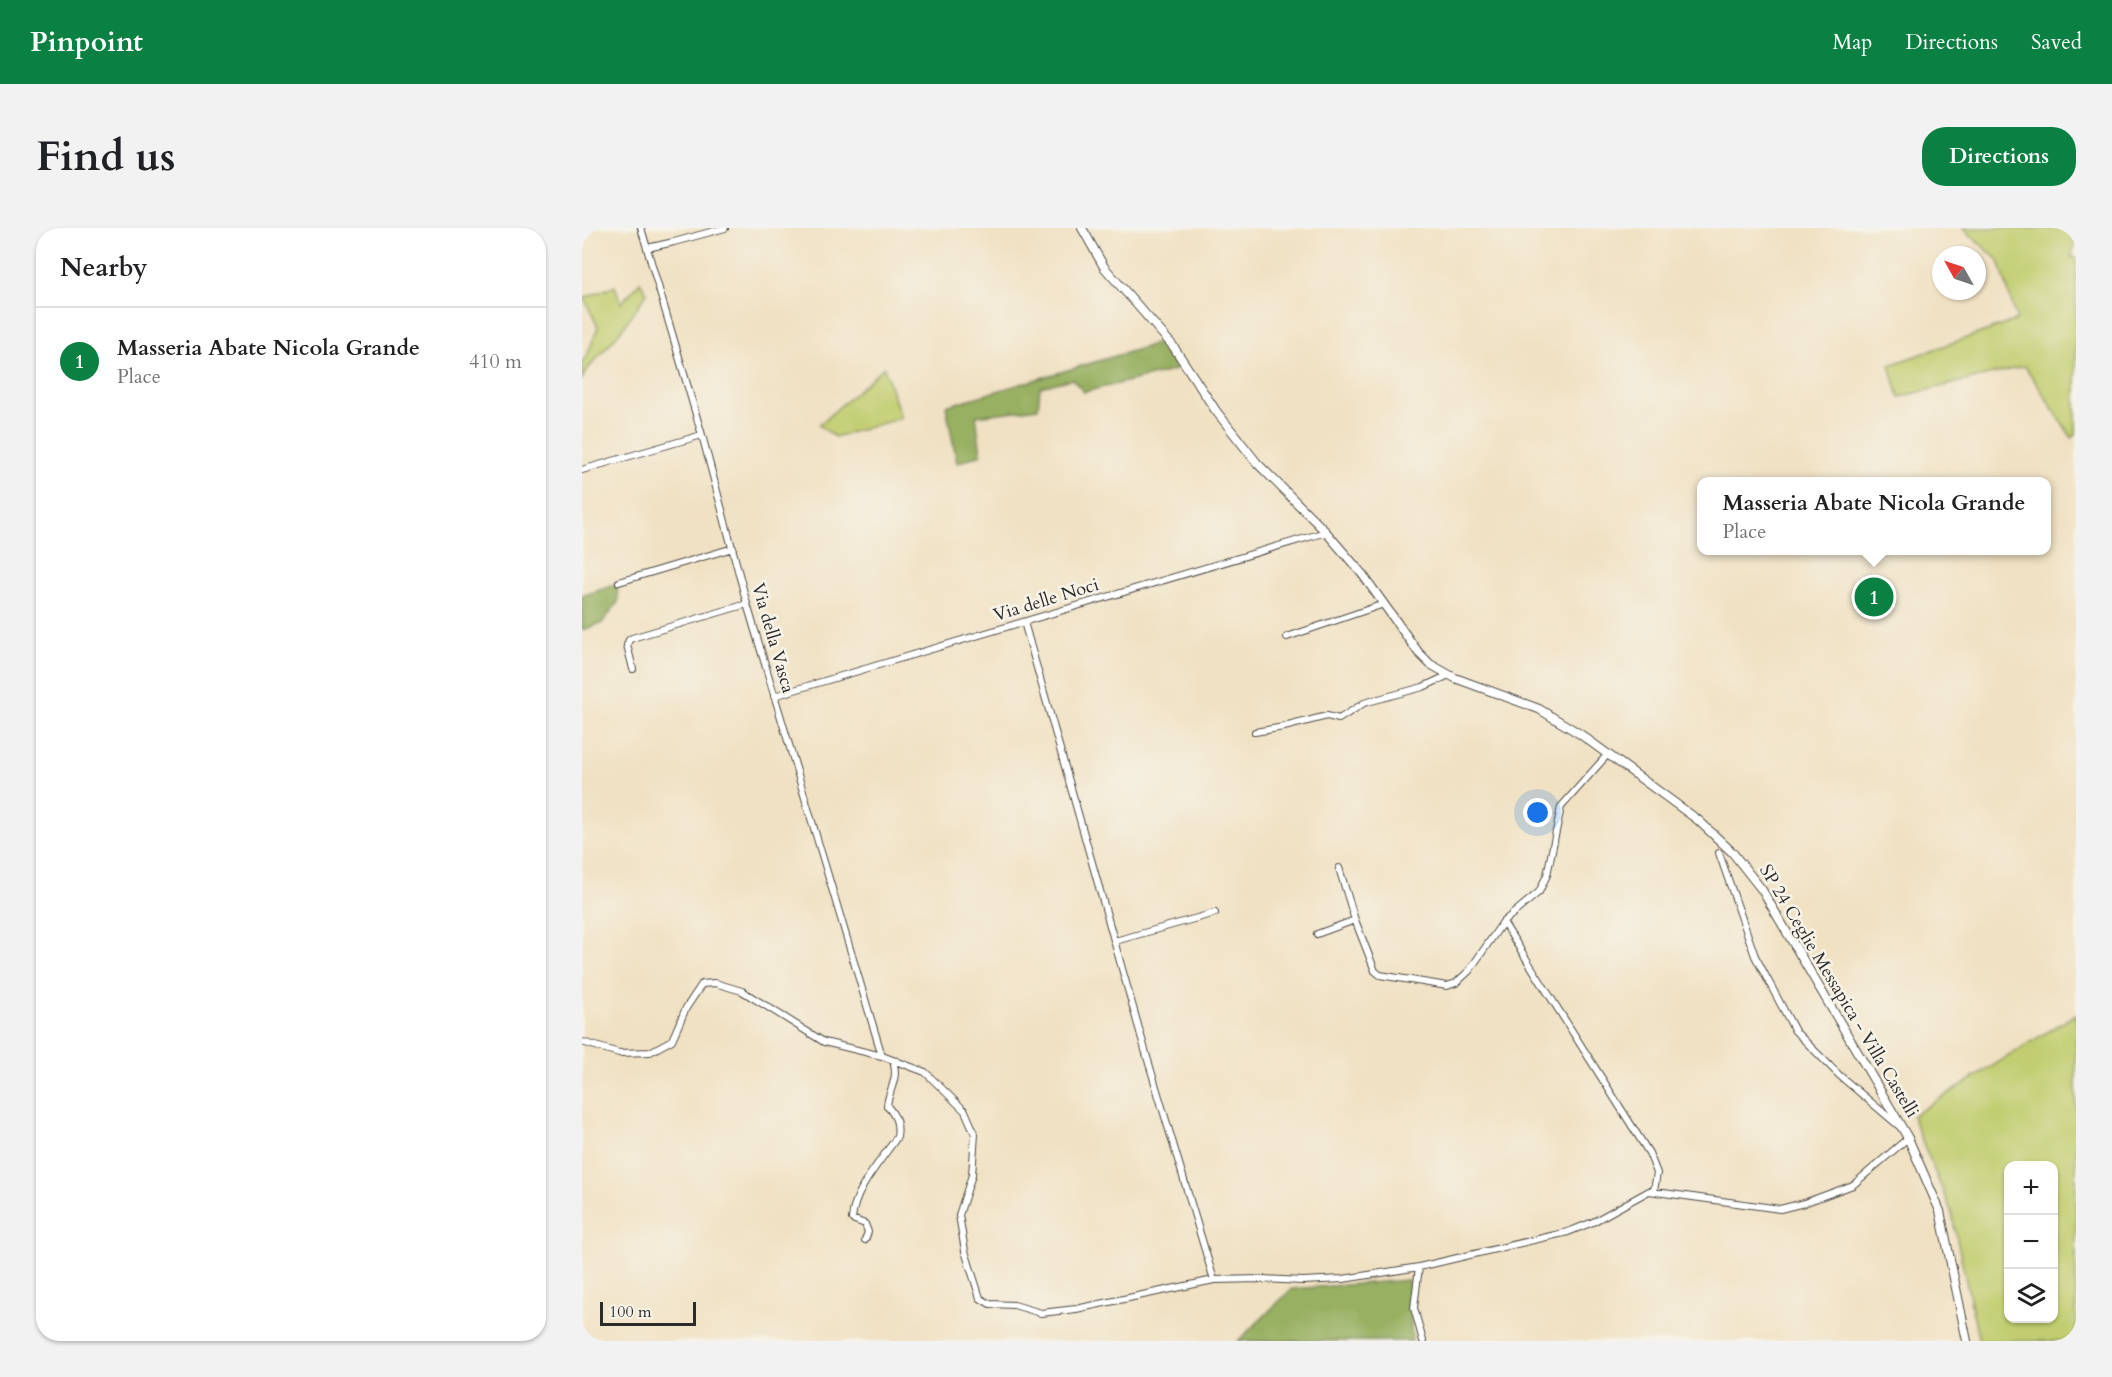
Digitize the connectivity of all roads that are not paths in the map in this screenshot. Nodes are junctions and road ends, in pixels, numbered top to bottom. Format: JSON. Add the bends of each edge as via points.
{"nodes":[{"id":1,"x":641,"y":228,"type":"edge"},
{"id":2,"x":725,"y":228,"type":"edge"},
{"id":3,"x":1082,"y":228,"type":"edge"},
{"id":4,"x":647,"y":248,"type":"junction"},
{"id":5,"x":702,"y":435,"type":"junction"},
{"id":6,"x":582,"y":470,"type":"edge"},
{"id":7,"x":1326,"y":532,"type":"junction"},
{"id":8,"x":733,"y":549,"type":"junction"},
{"id":9,"x":619,"y":582,"type":"dead end"},
{"id":10,"x":747,"y":604,"type":"junction"},
{"id":11,"x":1384,"y":604,"type":"junction"},
{"id":12,"x":1024,"y":622,"type":"junction"},
{"id":13,"x":1287,"y":637,"type":"dead end"},
{"id":14,"x":633,"y":669,"type":"dead end"},
{"id":15,"x":1449,"y":675,"type":"junction"},
{"id":16,"x":774,"y":696,"type":"junction"},
{"id":17,"x":1255,"y":732,"type":"dead end"},
{"id":18,"x":1608,"y":754,"type":"junction"},
{"id":19,"x":1732,"y":852,"type":"junction"},
{"id":20,"x":1719,"y":853,"type":"dead end"},
{"id":21,"x":1723,"y":862,"type":"junction"},
{"id":22,"x":1339,"y":868,"type":"dead end"},
{"id":23,"x":1215,"y":913,"type":"dead end"},
{"id":24,"x":1355,"y":920,"type":"junction"},
{"id":25,"x":1503,"y":922,"type":"junction"},
{"id":26,"x":1317,"y":934,"type":"dead end"},
{"id":27,"x":1115,"y":941,"type":"junction"},
{"id":28,"x":582,"y":1042,"type":"edge"},
{"id":29,"x":882,"y":1056,"type":"junction"},
{"id":30,"x":897,"y":1061,"type":"junction"},
{"id":31,"x":1906,"y":1134,"type":"junction"},
{"id":32,"x":1654,"y":1191,"type":"junction"},
{"id":33,"x":865,"y":1240,"type":"dead end"},
{"id":34,"x":1419,"y":1267,"type":"junction"},
{"id":35,"x":1214,"y":1280,"type":"junction"},
{"id":36,"x":1423,"y":1341,"type":"edge"},
{"id":37,"x":1967,"y":1341,"type":"edge"}],
"edges":[{"from":1,"to":4,"type":"street","name":"Via della Vasca"},
{"from":2,"to":4,"type":"street"},
{"from":3,"to":7,"type":"main road","name":"SP 24 Ceglie Messapica - Villa Castelli","via":[[1104,267],[1173,346],[1257,463]]},
{"from":4,"to":5,"type":"street","name":"Via della Vasca"},
{"from":5,"to":6,"type":"street"},
{"from":5,"to":8,"type":"street","name":"Via della Vasca"},
{"from":7,"to":11,"type":"main road","name":"SP 24 Ceglie Messapica - Villa Castelli"},
{"from":7,"to":12,"type":"street","name":"Via delle Noci"},
{"from":8,"to":9,"type":"street"},
{"from":8,"to":10,"type":"street","name":"Via della Vasca"},
{"from":10,"to":14,"type":"street","via":[[628,640]]},
{"from":10,"to":16,"type":"street","name":"Via della Vasca"},
{"from":11,"to":13,"type":"street"},
{"from":11,"to":15,"type":"main road","name":"SP 24 Ceglie Messapica - Villa Castelli","via":[[1418,652]]},
{"from":12,"to":16,"type":"street","name":"Via delle Noci"},
{"from":12,"to":27,"type":"street"},
{"from":15,"to":17,"type":"street","via":[[1423,687],[1364,703],[1339,718],[1327,716]]},
{"from":15,"to":18,"type":"main road","name":"SP 24 Ceglie Messapica - Villa Castelli","via":[[1539,710]]},
{"from":16,"to":29,"type":"street","name":"Via della Vasca"},
{"from":18,"to":19,"type":"main road","name":"SP 24 Ceglie Messapica - Villa Castelli","via":[[1687,811]]},
{"from":18,"to":25,"type":"street","via":[[1561,807],[1539,892]]},
{"from":19,"to":21,"type":"street"},
{"from":19,"to":31,"type":"main road","name":"SP 24 Ceglie Messapica - Villa Castelli","via":[[1762,890]]},
{"from":20,"to":21,"type":"street"},
{"from":21,"to":31,"type":"street","via":[[1755,956],[1795,1031]]},
{"from":22,"to":24,"type":"street"},
{"from":23,"to":27,"type":"street"},
{"from":24,"to":25,"type":"street","via":[[1380,975],[1447,986],[1456,984],[1469,971]]},
{"from":24,"to":26,"type":"street"},
{"from":25,"to":32,"type":"street","via":[[1649,1153],[1657,1173]]},
{"from":27,"to":35,"type":"street"},
{"from":28,"to":29,"type":"street","via":[[620,1053],[651,1052],[672,1040],[702,984],[715,983],[742,991],[824,1042]]},
{"from":29,"to":30,"type":"street"},
{"from":30,"to":33,"type":"street","via":[[887,1106],[895,1115],[897,1137],[853,1209],[852,1219],[865,1224]]},
{"from":30,"to":35,"type":"street","via":[[925,1072],[965,1111],[975,1134],[972,1175],[959,1215],[965,1251],[980,1298],[990,1304],[1041,1312],[1076,1310]]},
{"from":31,"to":32,"type":"street","via":[[1853,1185],[1780,1209]]},
{"from":31,"to":37,"type":"main road","name":"SP 24 Ceglie Messapica - Villa Castelli","via":[[1940,1211]]},
{"from":32,"to":34,"type":"street","via":[[1568,1232]]},
{"from":34,"to":35,"type":"street","via":[[1343,1279]]},
{"from":34,"to":36,"type":"street","via":[[1414,1308]]}]}
